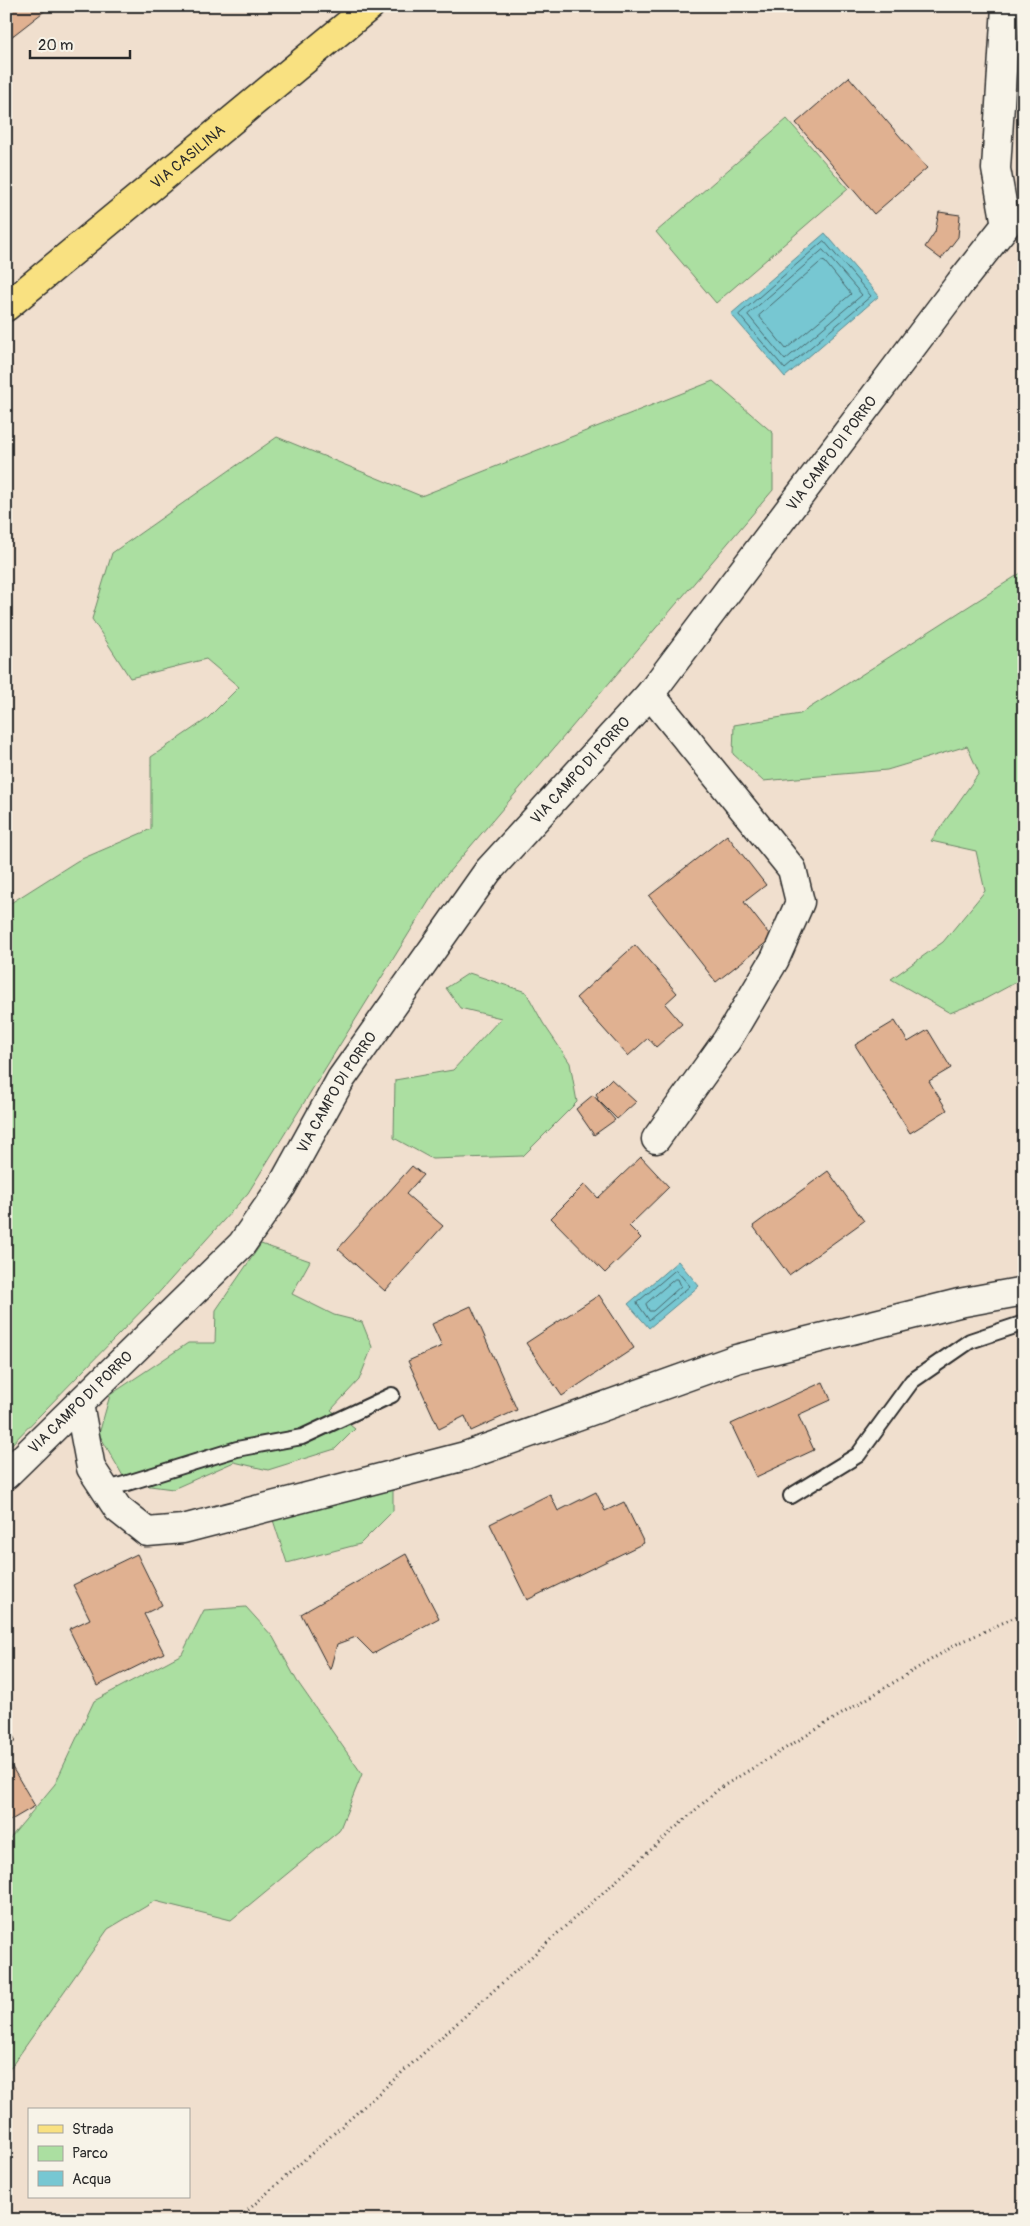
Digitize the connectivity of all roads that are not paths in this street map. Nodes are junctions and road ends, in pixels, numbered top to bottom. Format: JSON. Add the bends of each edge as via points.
{"nodes":[{"id":1,"x":370,"y":6,"type":"edge"},
{"id":2,"x":1006,"y":6,"type":"edge"},
{"id":3,"x":1015,"y":224,"type":"edge"},
{"id":4,"x":6,"y":307,"type":"edge"},
{"id":5,"x":650,"y":694,"type":"junction"},
{"id":6,"x":656,"y":1139,"type":"dead end"},
{"id":7,"x":1024,"y":1291,"type":"edge"},
{"id":8,"x":1024,"y":1323,"type":"edge"},
{"id":9,"x":392,"y":1395,"type":"dead end"},
{"id":10,"x":79,"y":1404,"type":"junction"},
{"id":11,"x":6,"y":1475,"type":"edge"},
{"id":12,"x":105,"y":1490,"type":"junction"},
{"id":13,"x":791,"y":1496,"type":"dead end"}],
"edges":[{"from":1,"to":4,"type":"main road","name":"VIA CASILINA"},
{"from":2,"to":3,"type":"street","name":"VIA CAMPO DI PORRO","via":[[996,169]]},
{"from":3,"to":5,"type":"street","name":"VIA CAMPO DI PORRO","via":[[960,282]]},
{"from":5,"to":6,"type":"street","via":[[792,868],[800,902],[775,959],[727,1040]]},
{"from":5,"to":10,"type":"street","name":"VIA CAMPO DI PORRO","via":[[488,871],[341,1079],[282,1186],[242,1244]]},
{"from":7,"to":12,"type":"street","via":[[959,1303],[736,1359],[465,1456],[183,1529],[147,1532],[118,1509]]},
{"from":8,"to":13,"type":"lane","via":[[970,1341],[912,1381],[858,1455]]},
{"from":9,"to":12,"type":"lane","via":[[302,1437],[237,1449]]},
{"from":10,"to":11,"type":"street","name":"VIA CAMPO DI PORRO"},
{"from":10,"to":12,"type":"street","via":[[91,1468]]}]}
